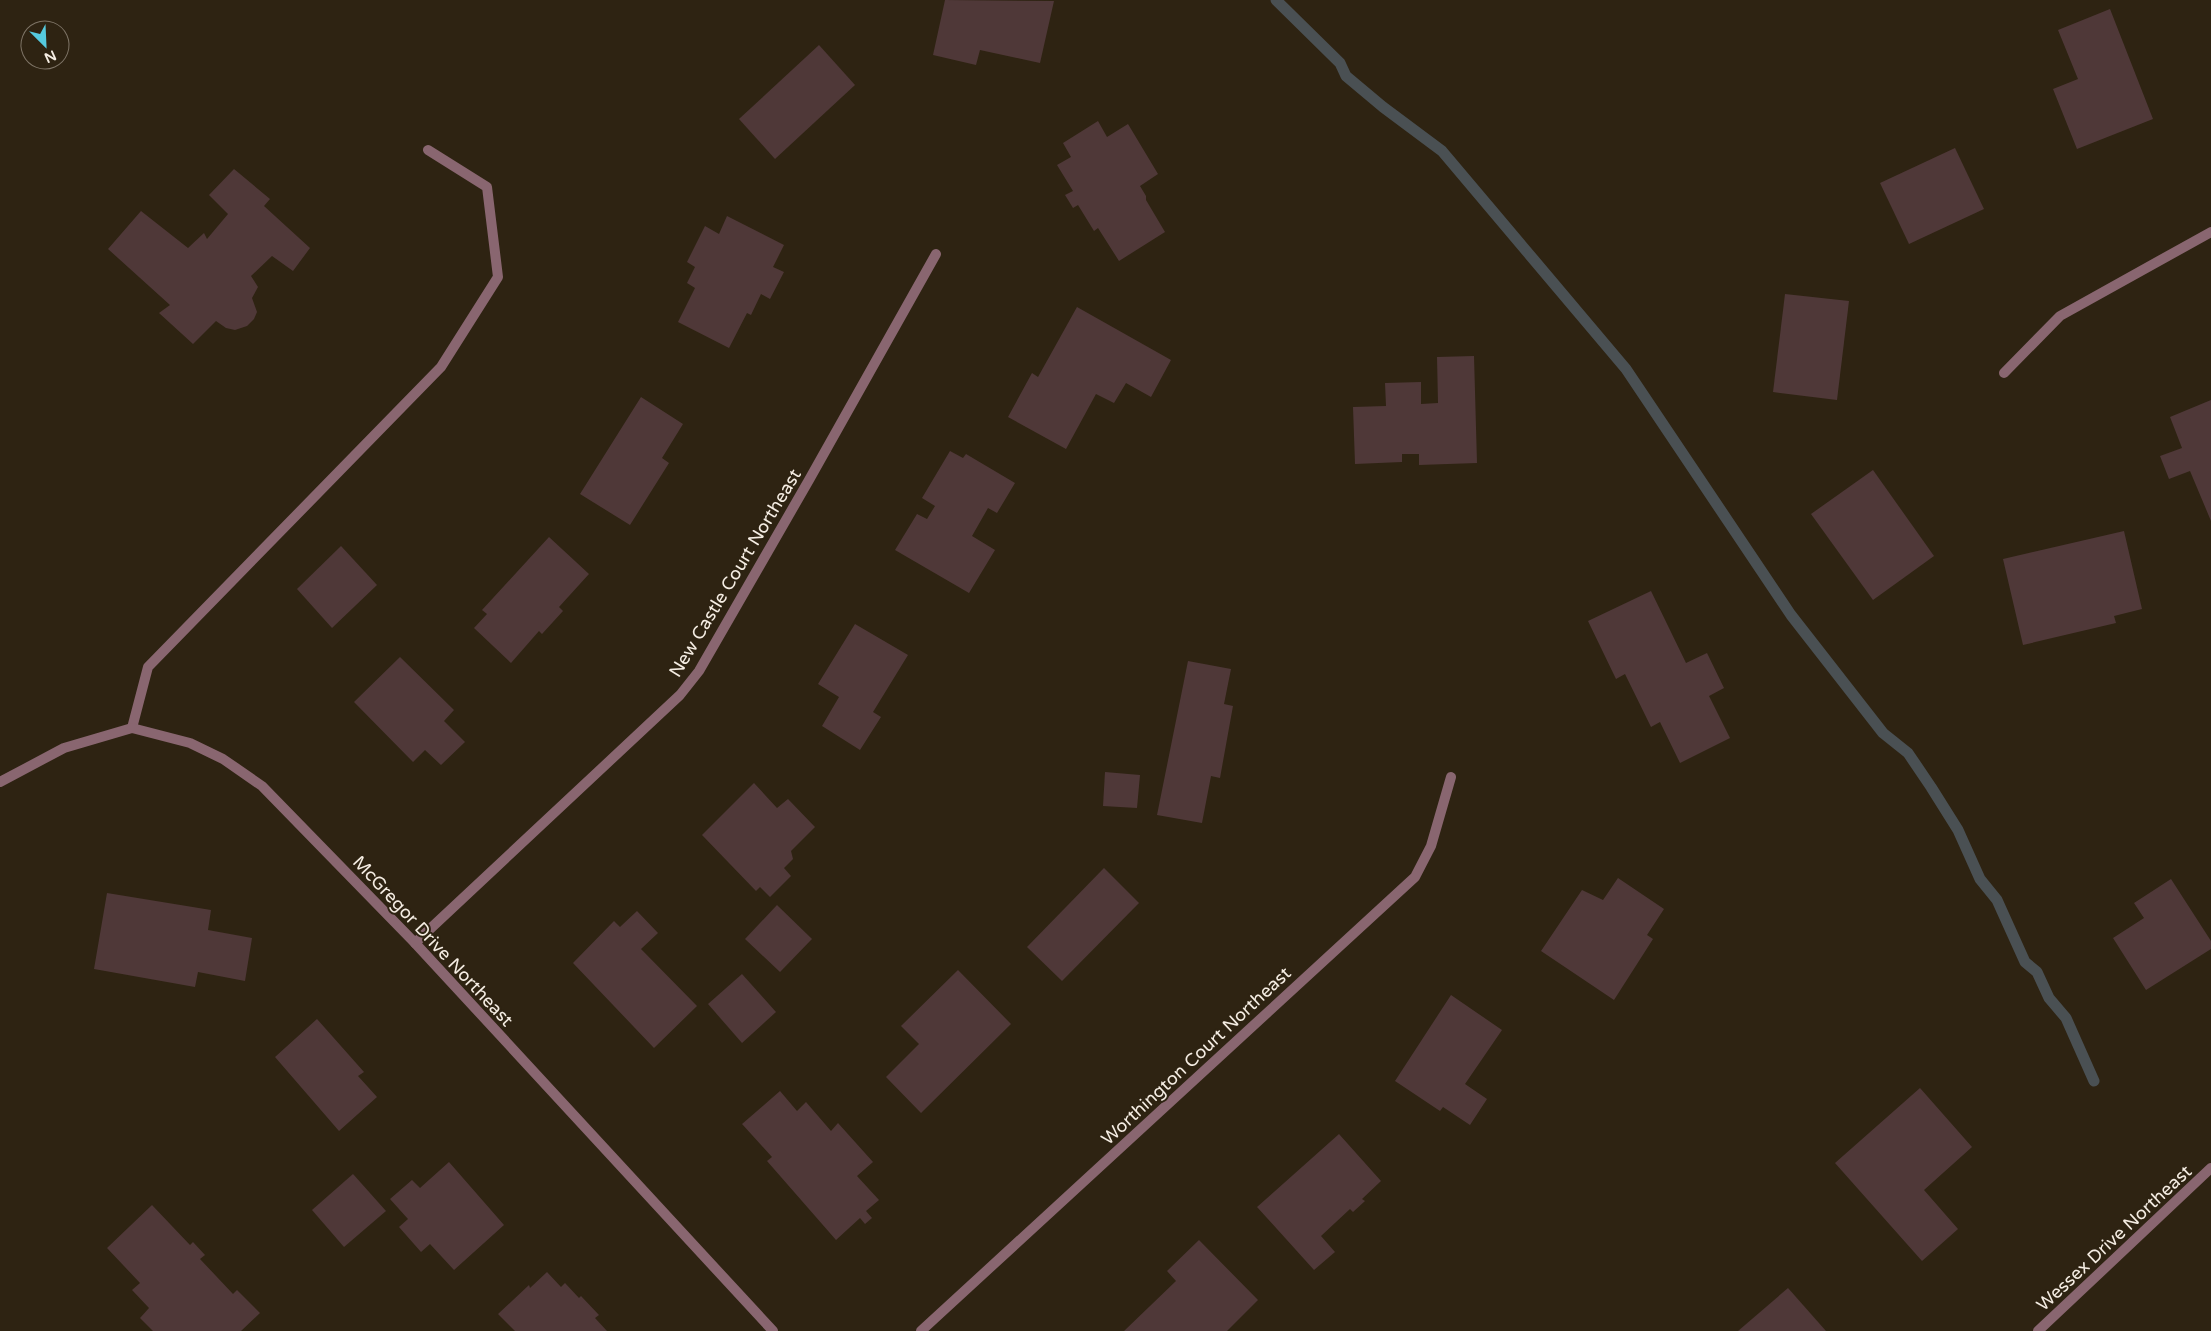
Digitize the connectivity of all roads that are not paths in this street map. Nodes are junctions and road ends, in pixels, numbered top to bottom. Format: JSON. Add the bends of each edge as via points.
{"nodes":[{"id":1,"x":428,"y":150,"type":"dead end"},
{"id":2,"x":2211,"y":232,"type":"edge"},
{"id":3,"x":936,"y":254,"type":"dead end"},
{"id":4,"x":2004,"y":373,"type":"dead end"},
{"id":5,"x":132,"y":728,"type":"junction"},
{"id":6,"x":1451,"y":777,"type":"dead end"},
{"id":7,"x":0,"y":782,"type":"edge"},
{"id":8,"x":415,"y":943,"type":"junction"},
{"id":9,"x":2211,"y":1168,"type":"edge"},
{"id":10,"x":773,"y":1331,"type":"edge"},
{"id":11,"x":921,"y":1331,"type":"edge"},
{"id":12,"x":2038,"y":1331,"type":"edge"}],
"edges":[{"from":1,"to":5,"type":"street","via":[[487,187],[498,277],[442,367],[148,668]]},
{"from":2,"to":4,"type":"street","via":[[2060,316]]},
{"from":3,"to":8,"type":"street","name":"New Castle Court Northeast","via":[[699,671],[680,695]]},
{"from":5,"to":7,"type":"street","via":[[64,748]]},
{"from":5,"to":8,"type":"street","name":"McGregor Drive Northeast","via":[[190,743],[223,759],[262,786]]},
{"from":6,"to":11,"type":"street","name":"Worthington Court Northeast","via":[[1431,846],[1415,876]]},
{"from":8,"to":10,"type":"street","name":"McGregor Drive Northeast"},
{"from":9,"to":12,"type":"street","name":"Wessex Drive Northeast"}]}
